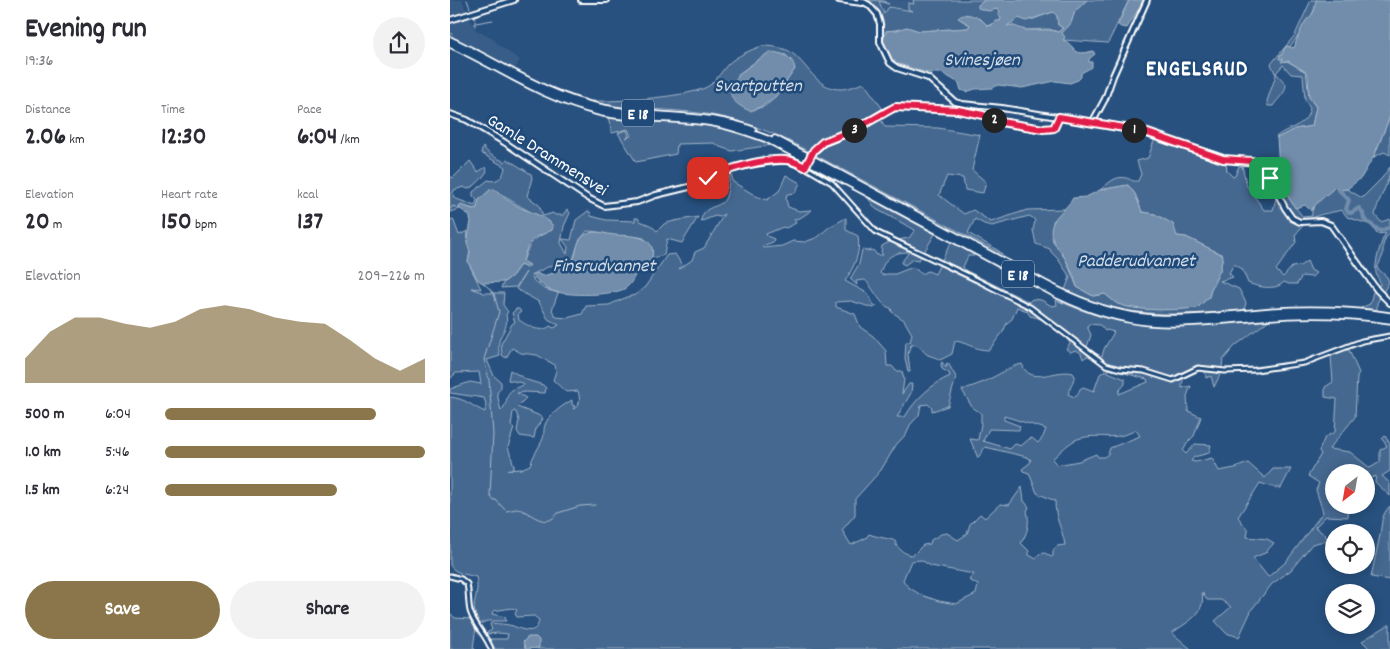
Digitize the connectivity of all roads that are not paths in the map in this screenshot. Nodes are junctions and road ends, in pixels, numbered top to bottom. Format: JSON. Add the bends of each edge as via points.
{"nodes":[{"id":1,"x":514,"y":0,"type":"edge"},
{"id":2,"x":581,"y":0,"type":"edge"},
{"id":3,"x":606,"y":0,"type":"edge"},
{"id":4,"x":839,"y":0,"type":"edge"},
{"id":5,"x":860,"y":0,"type":"edge"},
{"id":6,"x":1147,"y":0,"type":"edge"},
{"id":7,"x":505,"y":1,"type":"edge"},
{"id":8,"x":871,"y":7,"type":"junction"},
{"id":9,"x":451,"y":19,"type":"edge"},
{"id":10,"x":450,"y":40,"type":"edge"},
{"id":11,"x":450,"y":44,"type":"edge"},
{"id":12,"x":450,"y":114,"type":"edge"},
{"id":13,"x":1059,"y":117,"type":"junction"},
{"id":14,"x":1094,"y":123,"type":"junction"},
{"id":15,"x":806,"y":165,"type":"junction"},
{"id":16,"x":1390,"y":303,"type":"edge"},
{"id":17,"x":1351,"y":316,"type":"junction"},
{"id":18,"x":1390,"y":316,"type":"edge"},
{"id":19,"x":1390,"y":320,"type":"edge"},
{"id":20,"x":1390,"y":325,"type":"edge"},
{"id":21,"x":1390,"y":336,"type":"edge"},
{"id":22,"x":450,"y":576,"type":"edge"},
{"id":23,"x":491,"y":649,"type":"edge"}],
"edges":[{"from":1,"to":7,"type":"main road"},
{"from":2,"to":3,"type":"main road"},
{"from":4,"to":8,"type":"main road","via":[[857,1]]},
{"from":5,"to":8,"type":"main road"},
{"from":6,"to":14,"type":"main road"},
{"from":7,"to":9,"type":"main road"},
{"from":8,"to":13,"type":"main road","via":[[880,21],[881,46],[895,67],[928,78],[948,98],[960,104]]},
{"from":10,"to":18,"type":"highway","number":"E 18","via":[[576,101],[616,111],[709,118],[738,124],[768,136],[1044,284],[1100,308],[1136,316],[1168,318],[1311,310]]},
{"from":11,"to":17,"type":"highway","number":"E 18","via":[[546,94],[588,109],[629,116],[708,122],[766,139],[1058,295],[1098,312],[1167,323],[1292,315]]},
{"from":12,"to":15,"type":"main road","name":"Gamle Drammensvei","via":[[467,120],[604,206],[637,202],[683,189],[743,166],[786,160]]},
{"from":13,"to":14,"type":"main road"},
{"from":13,"to":15,"type":"main road","bridge":true,"via":[[1055,126],[1046,130],[958,110],[895,107],[854,130],[823,142]]},
{"from":14,"to":16,"type":"main road","via":[[1142,131],[1217,157],[1259,164],[1290,216],[1302,222],[1321,221],[1331,225],[1377,290]]},
{"from":15,"to":21,"type":"street","name":"Gamle Drammensvei","via":[[832,183],[876,232],[1030,307],[1106,365],[1144,371],[1168,379],[1198,368],[1264,370],[1304,363],[1362,341]]},
{"from":17,"to":19,"type":"highway","number":"E 18"},
{"from":17,"to":20,"type":"highway","number":"E 18"},
{"from":22,"to":23,"type":"street","via":[[467,584],[470,611]]}]}
